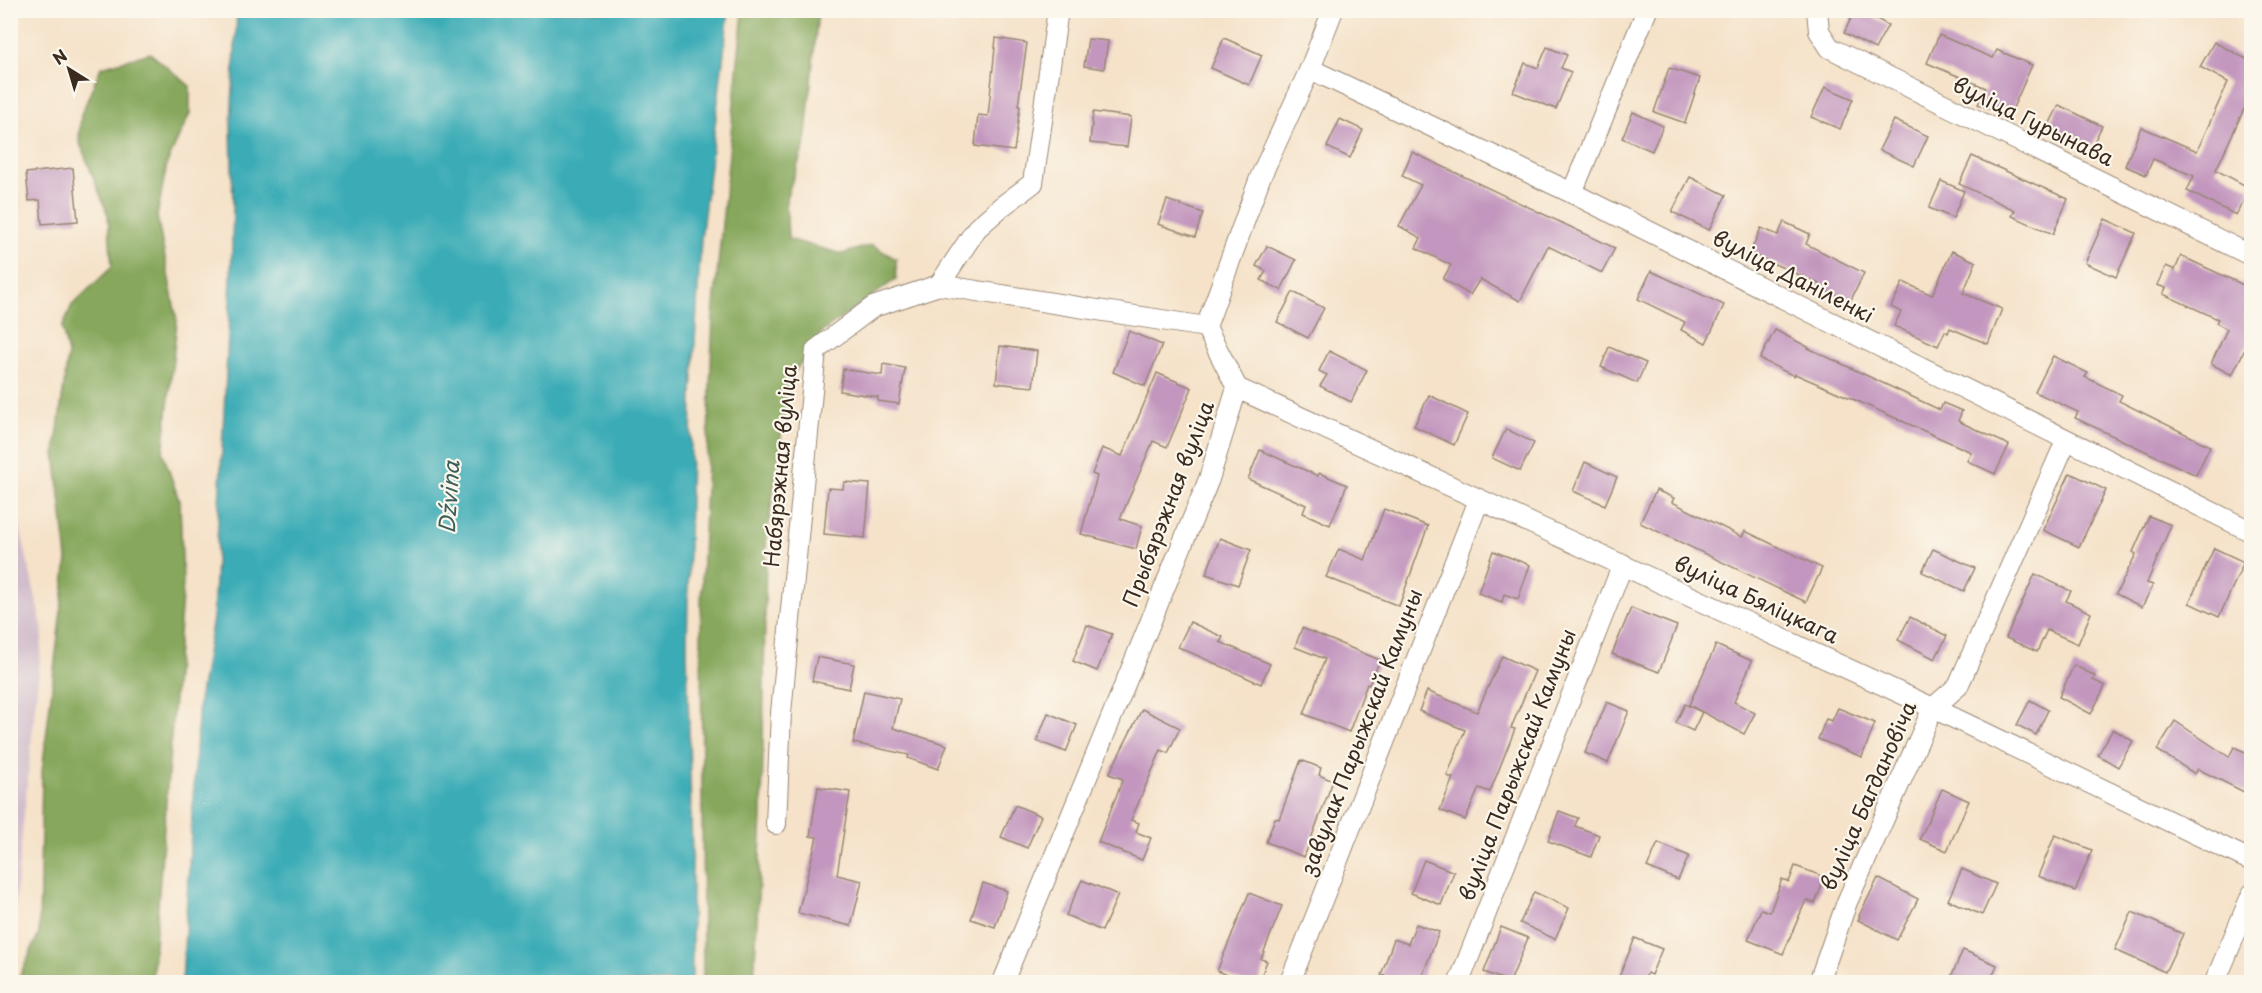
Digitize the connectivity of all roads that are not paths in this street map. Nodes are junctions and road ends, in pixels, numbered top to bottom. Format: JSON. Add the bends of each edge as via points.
{"nodes":[{"id":1,"x":1058,"y":10,"type":"edge"},
{"id":2,"x":1333,"y":10,"type":"edge"},
{"id":3,"x":1647,"y":10,"type":"edge"},
{"id":4,"x":1817,"y":10,"type":"edge"},
{"id":5,"x":1310,"y":69,"type":"junction"},
{"id":6,"x":1572,"y":193,"type":"junction"},
{"id":7,"x":2252,"y":256,"type":"edge"},
{"id":8,"x":939,"y":285,"type":"junction"},
{"id":9,"x":1206,"y":327,"type":"junction"},
{"id":10,"x":1237,"y":388,"type":"junction"},
{"id":11,"x":2066,"y":441,"type":"junction"},
{"id":12,"x":1479,"y":500,"type":"junction"},
{"id":13,"x":2252,"y":532,"type":"edge"},
{"id":14,"x":1623,"y":564,"type":"junction"},
{"id":15,"x":1933,"y":708,"type":"junction"},
{"id":16,"x":776,"y":824,"type":"dead end"},
{"id":17,"x":2252,"y":861,"type":"edge"},
{"id":18,"x":2252,"y":894,"type":"edge"},
{"id":19,"x":1003,"y":982,"type":"edge"},
{"id":20,"x":1290,"y":982,"type":"edge"},
{"id":21,"x":1459,"y":982,"type":"edge"},
{"id":22,"x":1819,"y":982,"type":"edge"},
{"id":23,"x":2216,"y":982,"type":"edge"}],
"edges":[{"from":1,"to":8,"type":"street","via":[[1033,183],[977,228]]},
{"from":2,"to":5,"type":"street"},
{"from":3,"to":6,"type":"street"},
{"from":4,"to":7,"type":"street","name":"вуліца Гурынава","via":[[1819,31],[1830,48]]},
{"from":5,"to":6,"type":"street","name":"вуліца Даніленкі"},
{"from":5,"to":9,"type":"street","via":[[1260,178]]},
{"from":6,"to":11,"type":"street","name":"вуліца Даніленкі"},
{"from":8,"to":9,"type":"street"},
{"from":8,"to":16,"type":"street","name":"Набярэжная вуліца","via":[[873,307],[816,350],[781,713]]},
{"from":9,"to":10,"type":"street","name":"Прыбярэжная вуліца"},
{"from":10,"to":12,"type":"street","name":"вуліца Бяліцкага"},
{"from":10,"to":19,"type":"street","name":"Прыбярэжная вуліца","via":[[1209,479]]},
{"from":11,"to":13,"type":"street","name":"вуліца Даніленкі"},
{"from":11,"to":15,"type":"street","name":"вуліца Багдановіча","via":[[1958,686]]},
{"from":12,"to":14,"type":"street","name":"вуліца Бяліцкага"},
{"from":12,"to":20,"type":"street","name":"завулак Парыжскай Камуны"},
{"from":14,"to":15,"type":"street","name":"вуліца Бяліцкага"},
{"from":14,"to":21,"type":"street","name":"вуліца Парыжскай Камуны"},
{"from":15,"to":17,"type":"street","name":"вуліца Бяліцкага"},
{"from":15,"to":22,"type":"street","name":"вуліца Багдановіча","via":[[1847,902]]},
{"from":18,"to":23,"type":"street"}]}
